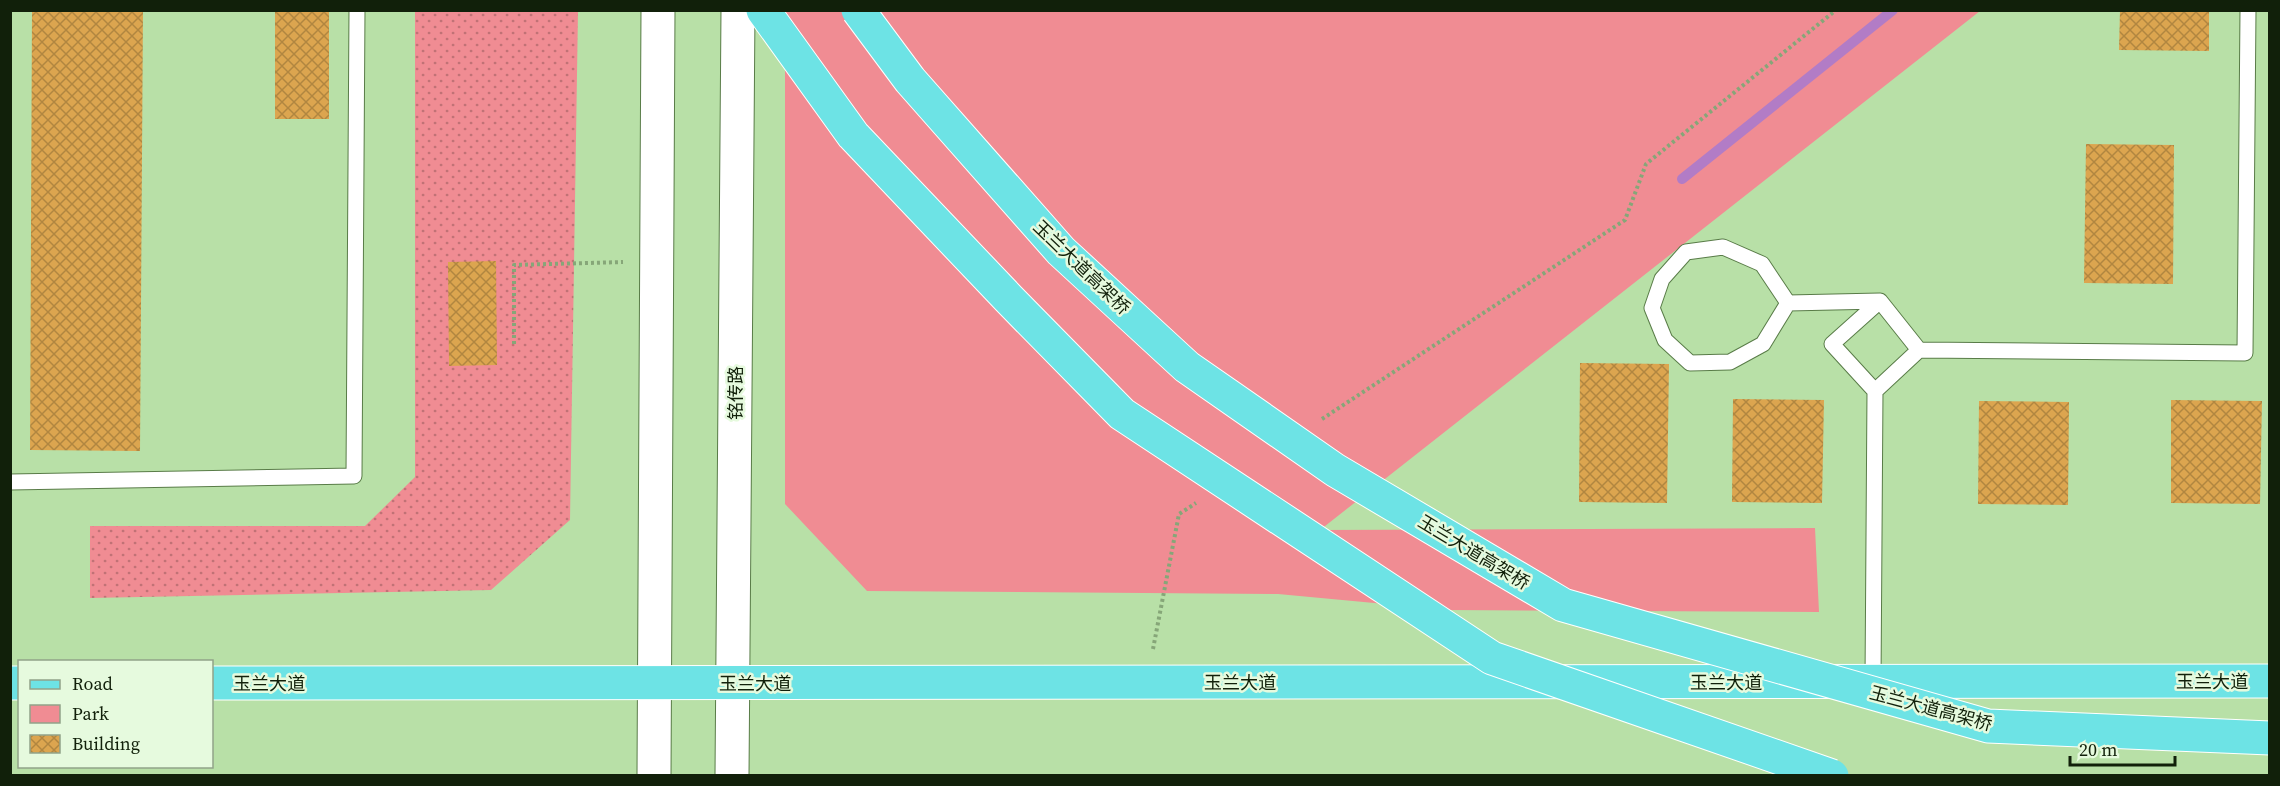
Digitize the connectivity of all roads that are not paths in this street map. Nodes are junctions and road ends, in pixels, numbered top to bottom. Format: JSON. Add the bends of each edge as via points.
{"nodes":[{"id":1,"x":357,"y":10,"type":"edge"},
{"id":2,"x":657,"y":10,"type":"edge"},
{"id":3,"x":738,"y":10,"type":"edge"},
{"id":4,"x":764,"y":10,"type":"edge"},
{"id":5,"x":858,"y":10,"type":"edge"},
{"id":6,"x":2248,"y":10,"type":"edge"},
{"id":7,"x":1880,"y":301,"type":"junction"},
{"id":8,"x":1788,"y":303,"type":"junction"},
{"id":9,"x":1919,"y":350,"type":"junction"},
{"id":10,"x":1875,"y":391,"type":"junction"},
{"id":11,"x":10,"y":482,"type":"edge"},
{"id":12,"x":2270,"y":681,"type":"edge"},
{"id":13,"x":1874,"y":682,"type":"junction"},
{"id":14,"x":213,"y":683,"type":"edge"},
{"id":15,"x":654,"y":683,"type":"junction"},
{"id":16,"x":732,"y":683,"type":"junction"},
{"id":17,"x":2270,"y":738,"type":"edge"},
{"id":18,"x":654,"y":776,"type":"edge"},
{"id":19,"x":732,"y":776,"type":"edge"},
{"id":20,"x":1833,"y":776,"type":"edge"}],
"edges":[{"from":1,"to":11,"type":"lane","via":[[354,476]]},
{"from":2,"to":15,"type":"main road"},
{"from":3,"to":16,"type":"main road","name":"铭传路"},
{"from":4,"to":20,"type":"main road","bridge":true,"via":[[853,135],[1122,414],[1492,658]]},
{"from":5,"to":17,"type":"main road","name":"玉兰大道高架桥","bridge":true,"via":[[910,80],[1061,251],[1188,367],[1335,470],[1563,605],[1988,726]]},
{"from":6,"to":9,"type":"lane","via":[[2245,353]]},
{"from":7,"to":8,"type":"lane"},
{"from":7,"to":9,"type":"lane"},
{"from":7,"to":10,"type":"lane","via":[[1832,344]]},
{"from":8,"to":8,"type":"lane","via":[[1762,264],[1723,247],[1686,252],[1662,279],[1652,308],[1665,340],[1690,363],[1730,362],[1763,344]]},
{"from":9,"to":10,"type":"lane"},
{"from":10,"to":13,"type":"lane"},
{"from":12,"to":13,"type":"main road","name":"玉兰大道"},
{"from":13,"to":16,"type":"main road","name":"玉兰大道"},
{"from":14,"to":15,"type":"main road","name":"玉兰大道"},
{"from":15,"to":16,"type":"main road","name":"玉兰大道"},
{"from":15,"to":18,"type":"main road"},
{"from":16,"to":19,"type":"main road","name":"铭传路"}]}
